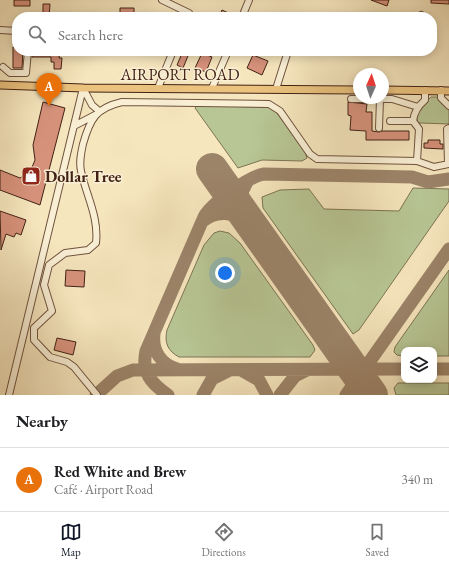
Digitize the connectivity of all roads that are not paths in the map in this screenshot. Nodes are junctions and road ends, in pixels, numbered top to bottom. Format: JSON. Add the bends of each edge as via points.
{"nodes":[{"id":1,"x":162,"y":0,"type":"edge"},
{"id":2,"x":249,"y":0,"type":"edge"},
{"id":3,"x":183,"y":12,"type":"edge"},
{"id":4,"x":244,"y":12,"type":"edge"},
{"id":5,"x":0,"y":30,"type":"edge"},
{"id":6,"x":12,"y":31,"type":"edge"},
{"id":7,"x":28,"y":56,"type":"edge"},
{"id":8,"x":171,"y":56,"type":"edge"},
{"id":9,"x":226,"y":56,"type":"edge"},
{"id":10,"x":286,"y":56,"type":"edge"},
{"id":11,"x":3,"y":67,"type":"dead end"},
{"id":12,"x":0,"y":85,"type":"edge"},
{"id":13,"x":83,"y":88,"type":"junction"},
{"id":14,"x":158,"y":88,"type":"junction"},
{"id":15,"x":212,"y":88,"type":"junction"},
{"id":16,"x":276,"y":89,"type":"junction"},
{"id":17,"x":353,"y":90,"type":"edge"},
{"id":18,"x":389,"y":90,"type":"edge"},
{"id":19,"x":425,"y":90,"type":"junction"},
{"id":20,"x":441,"y":90,"type":"junction"},
{"id":21,"x":449,"y":91,"type":"edge"},
{"id":22,"x":389,"y":100,"type":"edge"},
{"id":23,"x":380,"y":104,"type":"edge"},
{"id":24,"x":449,"y":106,"type":"edge"},
{"id":25,"x":418,"y":107,"type":"junction"},
{"id":26,"x":97,"y":114,"type":"junction"},
{"id":27,"x":390,"y":121,"type":"dead end"},
{"id":28,"x":413,"y":121,"type":"junction"},
{"id":29,"x":74,"y":126,"type":"junction"},
{"id":30,"x":379,"y":128,"type":"dead end"},
{"id":31,"x":449,"y":128,"type":"edge"},
{"id":32,"x":417,"y":161,"type":"junction"},
{"id":33,"x":449,"y":164,"type":"edge"},
{"id":34,"x":9,"y":395,"type":"edge"},
{"id":35,"x":97,"y":395,"type":"edge"}],
"edges":[{"from":1,"to":3,"type":"street"},
{"from":2,"to":4,"type":"street"},
{"from":5,"to":6,"type":"street"},
{"from":7,"to":11,"type":"street","via":[[26,73],[10,73]]},
{"from":8,"to":14,"type":"street"},
{"from":9,"to":15,"type":"street"},
{"from":10,"to":16,"type":"street"},
{"from":12,"to":13,"type":"main road","name":"AIRPORT ROAD"},
{"from":13,"to":14,"type":"main road","name":"AIRPORT ROAD"},
{"from":13,"to":26,"type":"street"},
{"from":13,"to":29,"type":"street"},
{"from":14,"to":15,"type":"main road","name":"AIRPORT ROAD"},
{"from":15,"to":16,"type":"main road","name":"AIRPORT ROAD"},
{"from":16,"to":17,"type":"main road","name":"AIRPORT ROAD"},
{"from":18,"to":19,"type":"main road"},
{"from":19,"to":20,"type":"main road"},
{"from":19,"to":25,"type":"street","via":[[425,100]]},
{"from":20,"to":21,"type":"main road"},
{"from":20,"to":24,"type":"street","via":[[441,98]]},
{"from":22,"to":25,"type":"street"},
{"from":23,"to":30,"type":"street"},
{"from":25,"to":28,"type":"street","via":[[414,112]]},
{"from":26,"to":29,"type":"street"},
{"from":26,"to":32,"type":"street","via":[[122,102],[269,104],[277,108],[310,154],[317,159]]},
{"from":26,"to":35,"type":"street","via":[[88,128],[80,162],[92,209],[96,243],[88,250],[66,253],[49,265],[44,286],[52,311],[34,328],[32,336],[37,345],[50,357],[74,367]]},
{"from":27,"to":28,"type":"street"},
{"from":28,"to":32,"type":"street","via":[[419,129]]},
{"from":29,"to":34,"type":"street"},
{"from":31,"to":33,"type":"street"},
{"from":32,"to":33,"type":"street","via":[[434,168]]}]}
